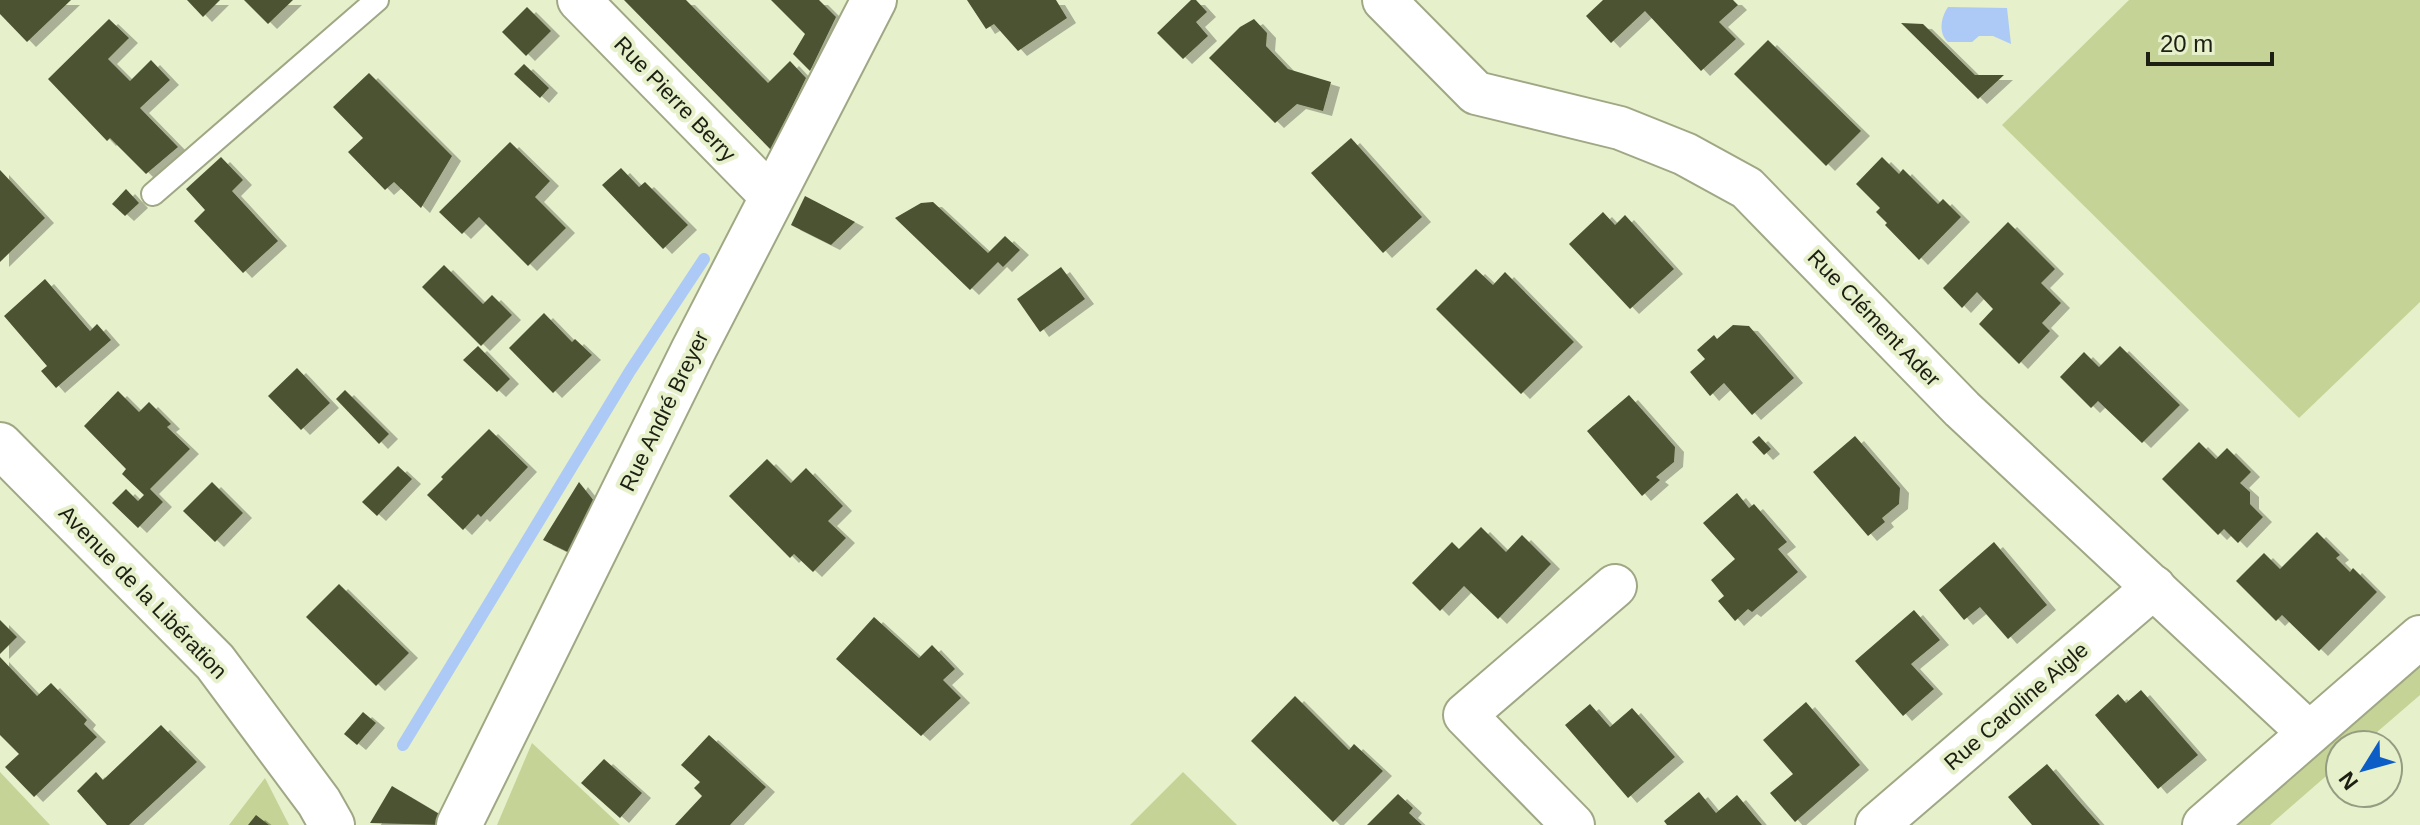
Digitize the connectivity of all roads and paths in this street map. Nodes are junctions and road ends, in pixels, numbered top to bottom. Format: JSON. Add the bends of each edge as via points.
{"nodes":[{"id":1,"x":377,"y":0,"type":"edge"},
{"id":2,"x":579,"y":0,"type":"edge"},
{"id":3,"x":874,"y":0,"type":"edge"},
{"id":4,"x":1384,"y":0,"type":"edge"},
{"id":5,"x":153,"y":194,"type":"dead end"},
{"id":6,"x":772,"y":197,"type":"junction"},
{"id":7,"x":0,"y":445,"type":"edge"},
{"id":8,"x":1615,"y":586,"type":"dead end"},
{"id":9,"x":2154,"y":587,"type":"junction"},
{"id":10,"x":2420,"y":637,"type":"edge"},
{"id":11,"x":2309,"y":733,"type":"junction"},
{"id":12,"x":332,"y":825,"type":"edge"},
{"id":13,"x":459,"y":825,"type":"edge"},
{"id":14,"x":1573,"y":825,"type":"edge"},
{"id":15,"x":1877,"y":825,"type":"edge"},
{"id":16,"x":2204,"y":825,"type":"edge"}],
"edges":[{"from":1,"to":5,"type":"lane"},
{"from":2,"to":6,"type":"street","name":"Rue Pierre Berry"},
{"from":3,"to":6,"type":"street","name":"Rue André Breyer"},
{"from":4,"to":9,"type":"street","name":"Rue Clément Ader","via":[[1476,93],[1620,128],[1685,154],[1747,188],[1962,409]]},
{"from":6,"to":13,"type":"street","name":"Rue André Breyer"},
{"from":7,"to":12,"type":"street","name":"Avenue de la Libération","via":[[215,662]]},
{"from":8,"to":14,"type":"street","via":[[1465,715]]},
{"from":9,"to":11,"type":"street","name":"Rue Clément Ader"},
{"from":9,"to":15,"type":"street","name":"Rue Caroline Aigle"},
{"from":10,"to":11,"type":"street"},
{"from":11,"to":16,"type":"street"}]}
